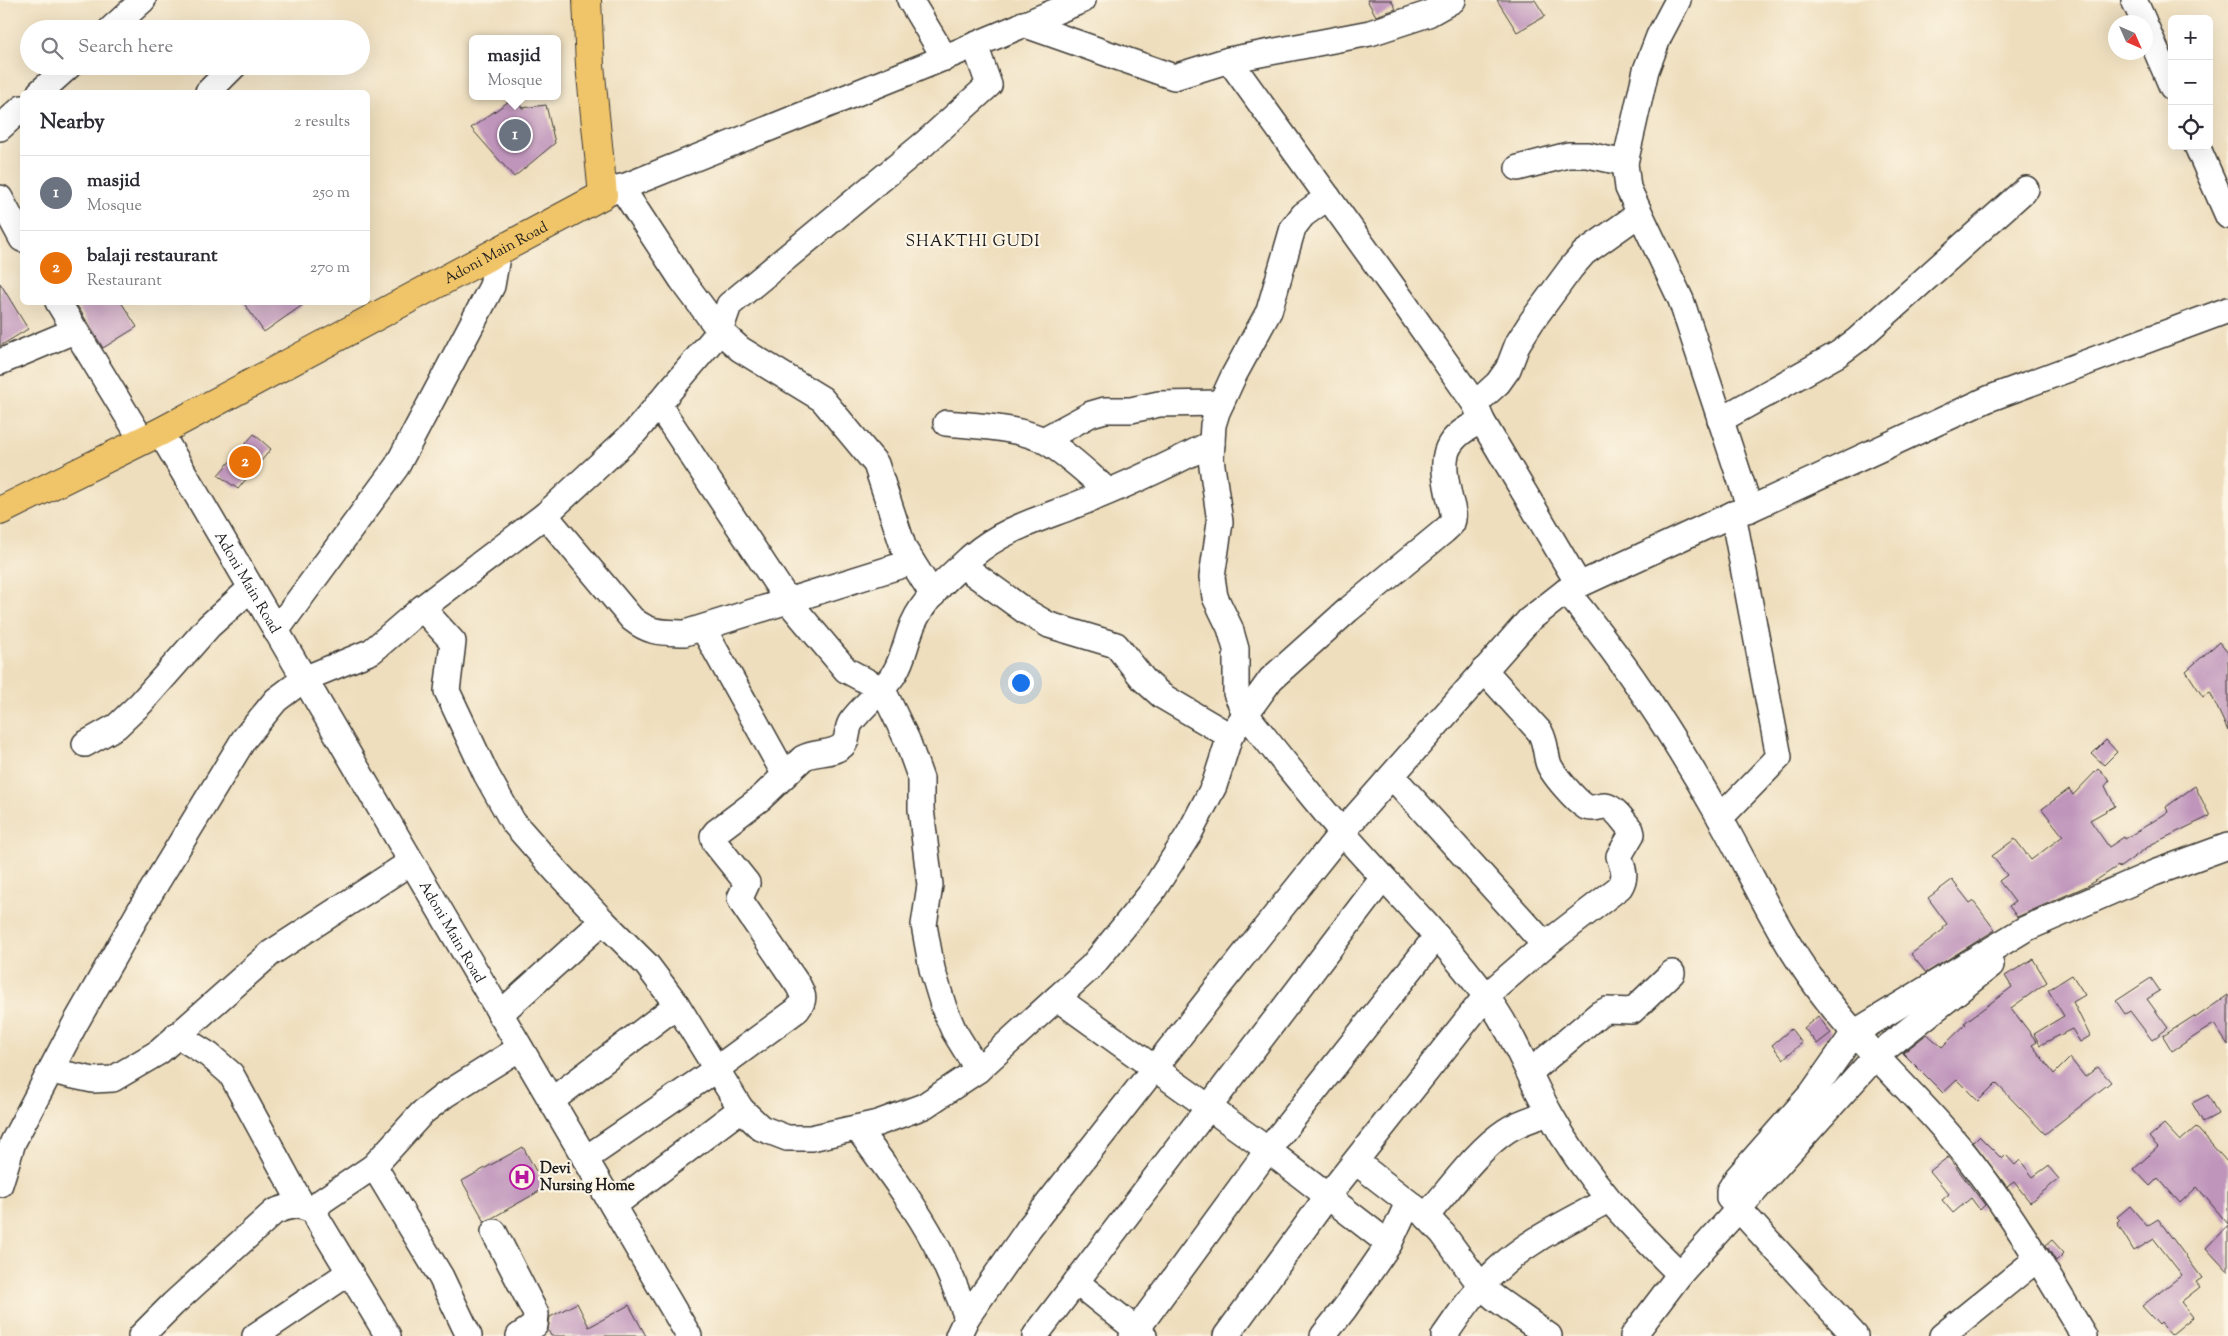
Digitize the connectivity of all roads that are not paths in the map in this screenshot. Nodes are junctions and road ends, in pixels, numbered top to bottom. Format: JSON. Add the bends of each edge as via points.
{"nodes":[{"id":1,"x":143,"y":0,"type":"edge"},
{"id":2,"x":587,"y":0,"type":"edge"},
{"id":3,"x":910,"y":0,"type":"edge"},
{"id":4,"x":1083,"y":0,"type":"edge"},
{"id":5,"x":1453,"y":0,"type":"edge"},
{"id":6,"x":1678,"y":0,"type":"edge"},
{"id":7,"x":2134,"y":0,"type":"edge"},
{"id":8,"x":2141,"y":15,"type":"edge"},
{"id":9,"x":121,"y":20,"type":"edge"},
{"id":10,"x":1023,"y":24,"type":"junction"},
{"id":11,"x":2153,"y":43,"type":"edge"},
{"id":12,"x":975,"y":45,"type":"junction"},
{"id":13,"x":945,"y":58,"type":"junction"},
{"id":14,"x":1229,"y":60,"type":"junction"},
{"id":15,"x":59,"y":75,"type":"edge"},
{"id":16,"x":225,"y":75,"type":"edge"},
{"id":17,"x":2168,"y":78,"type":"edge"},
{"id":18,"x":42,"y":90,"type":"edge"},
{"id":19,"x":210,"y":90,"type":"edge"},
{"id":20,"x":20,"y":110,"type":"edge"},
{"id":21,"x":0,"y":128,"type":"edge"},
{"id":22,"x":2200,"y":150,"type":"edge"},
{"id":23,"x":1625,"y":163,"type":"junction"},
{"id":24,"x":1518,"y":168,"type":"dead end"},
{"id":25,"x":2026,"y":189,"type":"dead end"},
{"id":26,"x":612,"y":191,"type":"junction"},
{"id":27,"x":1328,"y":197,"type":"junction"},
{"id":28,"x":0,"y":198,"type":"edge"},
{"id":29,"x":1639,"y":214,"type":"junction"},
{"id":30,"x":2228,"y":216,"type":"edge"},
{"id":31,"x":20,"y":235,"type":"edge"},
{"id":32,"x":498,"y":251,"type":"junction"},
{"id":33,"x":60,"y":305,"type":"edge"},
{"id":34,"x":2228,"y":310,"type":"edge"},
{"id":35,"x":720,"y":330,"type":"junction"},
{"id":36,"x":74,"y":331,"type":"junction"},
{"id":37,"x":0,"y":362,"type":"edge"},
{"id":38,"x":1221,"y":402,"type":"junction"},
{"id":39,"x":658,"y":404,"type":"junction"},
{"id":40,"x":1478,"y":413,"type":"junction"},
{"id":41,"x":1720,"y":420,"type":"junction"},
{"id":42,"x":946,"y":422,"type":"dead end"},
{"id":43,"x":151,"y":436,"type":"junction"},
{"id":44,"x":1043,"y":440,"type":"junction"},
{"id":45,"x":1212,"y":443,"type":"junction"},
{"id":46,"x":1108,"y":491,"type":"junction"},
{"id":47,"x":0,"y":511,"type":"edge"},
{"id":48,"x":1741,"y":512,"type":"junction"},
{"id":49,"x":545,"y":515,"type":"junction"},
{"id":50,"x":912,"y":562,"type":"junction"},
{"id":51,"x":963,"y":566,"type":"junction"},
{"id":52,"x":251,"y":588,"type":"junction"},
{"id":53,"x":1573,"y":588,"type":"junction"},
{"id":54,"x":933,"y":595,"type":"junction"},
{"id":55,"x":788,"y":601,"type":"junction"},
{"id":56,"x":422,"y":608,"type":"junction"},
{"id":57,"x":703,"y":628,"type":"junction"},
{"id":58,"x":276,"y":631,"type":"junction"},
{"id":59,"x":1484,"y":670,"type":"junction"},
{"id":60,"x":304,"y":679,"type":"junction"},
{"id":61,"x":883,"y":690,"type":"junction"},
{"id":62,"x":1245,"y":713,"type":"junction"},
{"id":63,"x":1230,"y":736,"type":"junction"},
{"id":64,"x":85,"y":744,"type":"dead end"},
{"id":65,"x":784,"y":775,"type":"junction"},
{"id":66,"x":1392,"y":776,"type":"junction"},
{"id":67,"x":1720,"y":818,"type":"junction"},
{"id":68,"x":1342,"y":832,"type":"junction"},
{"id":69,"x":2228,"y":846,"type":"edge"},
{"id":70,"x":411,"y":862,"type":"junction"},
{"id":71,"x":1383,"y":878,"type":"junction"},
{"id":72,"x":2060,"y":913,"type":"junction"},
{"id":73,"x":603,"y":921,"type":"junction"},
{"id":74,"x":1437,"y":936,"type":"junction"},
{"id":75,"x":1545,"y":945,"type":"junction"},
{"id":76,"x":1672,"y":973,"type":"dead end"},
{"id":77,"x":1486,"y":996,"type":"junction"},
{"id":78,"x":1057,"y":998,"type":"junction"},
{"id":79,"x":677,"y":1005,"type":"junction"},
{"id":80,"x":500,"y":1014,"type":"junction"},
{"id":81,"x":1854,"y":1033,"type":"junction"},
{"id":82,"x":177,"y":1035,"type":"junction"},
{"id":83,"x":520,"y":1048,"type":"junction"},
{"id":84,"x":1876,"y":1056,"type":"junction"},
{"id":85,"x":715,"y":1070,"type":"junction"},
{"id":86,"x":978,"y":1070,"type":"junction"},
{"id":87,"x":1155,"y":1070,"type":"junction"},
{"id":88,"x":50,"y":1071,"type":"junction"},
{"id":89,"x":1530,"y":1072,"type":"junction"},
{"id":90,"x":551,"y":1101,"type":"junction"},
{"id":91,"x":1208,"y":1107,"type":"junction"},
{"id":92,"x":741,"y":1109,"type":"junction"},
{"id":93,"x":1549,"y":1113,"type":"junction"},
{"id":94,"x":857,"y":1128,"type":"junction"},
{"id":95,"x":1268,"y":1150,"type":"junction"},
{"id":96,"x":585,"y":1159,"type":"junction"},
{"id":97,"x":1356,"y":1162,"type":"junction"},
{"id":98,"x":374,"y":1166,"type":"junction"},
{"id":99,"x":0,"y":1184,"type":"edge"},
{"id":100,"x":1327,"y":1197,"type":"junction"},
{"id":101,"x":1608,"y":1200,"type":"junction"},
{"id":102,"x":612,"y":1206,"type":"junction"},
{"id":103,"x":309,"y":1209,"type":"junction"},
{"id":104,"x":1738,"y":1209,"type":"junction"},
{"id":105,"x":1417,"y":1210,"type":"junction"},
{"id":106,"x":494,"y":1232,"type":"dead end"},
{"id":107,"x":1388,"y":1244,"type":"junction"},
{"id":108,"x":2037,"y":1259,"type":"junction"},
{"id":109,"x":350,"y":1272,"type":"junction"},
{"id":110,"x":1680,"y":1274,"type":"junction"},
{"id":111,"x":1076,"y":1282,"type":"junction"},
{"id":112,"x":1481,"y":1286,"type":"junction"},
{"id":113,"x":962,"y":1327,"type":"edge"},
{"id":114,"x":1847,"y":1333,"type":"edge"},
{"id":115,"x":1138,"y":1334,"type":"edge"},
{"id":116,"x":141,"y":1336,"type":"edge"},
{"id":117,"x":255,"y":1336,"type":"edge"},
{"id":118,"x":388,"y":1336,"type":"edge"},
{"id":119,"x":469,"y":1336,"type":"edge"},
{"id":120,"x":519,"y":1336,"type":"edge"},
{"id":121,"x":689,"y":1336,"type":"edge"},
{"id":122,"x":1035,"y":1336,"type":"edge"},
{"id":123,"x":1226,"y":1336,"type":"edge"},
{"id":124,"x":1323,"y":1336,"type":"edge"},
{"id":125,"x":1444,"y":1336,"type":"edge"},
{"id":126,"x":1549,"y":1336,"type":"edge"},
{"id":127,"x":1633,"y":1336,"type":"edge"},
{"id":128,"x":1942,"y":1336,"type":"edge"},
{"id":129,"x":2084,"y":1336,"type":"edge"}],
"edges":[{"from":1,"to":9,"type":"street"},
{"from":2,"to":26,"type":"main road","via":[[590,65]]},
{"from":3,"to":13,"type":"street"},
{"from":4,"to":10,"type":"street"},
{"from":5,"to":14,"type":"street","via":[[1428,14],[1370,33]]},
{"from":6,"to":23,"type":"street","via":[[1646,70]]},
{"from":7,"to":8,"type":"street"},
{"from":10,"to":12,"type":"street"},
{"from":10,"to":14,"type":"street","via":[[1174,77]]},
{"from":11,"to":17,"type":"street"},
{"from":12,"to":13,"type":"street"},
{"from":12,"to":35,"type":"street","via":[[989,86],[729,305]]},
{"from":13,"to":26,"type":"street"},
{"from":14,"to":27,"type":"street"},
{"from":15,"to":18,"type":"street"},
{"from":16,"to":19,"type":"street"},
{"from":20,"to":21,"type":"street"},
{"from":22,"to":30,"type":"street"},
{"from":23,"to":24,"type":"street","via":[[1588,155],[1568,155]]},
{"from":23,"to":29,"type":"street","via":[[1628,188]]},
{"from":25,"to":41,"type":"street","via":[[1858,340]]},
{"from":26,"to":32,"type":"main road","name":"Adoni Main Road"},
{"from":26,"to":35,"type":"street"},
{"from":27,"to":38,"type":"street","via":[[1303,215],[1293,228],[1269,311]]},
{"from":27,"to":40,"type":"street"},
{"from":28,"to":31,"type":"street"},
{"from":29,"to":40,"type":"street","via":[[1584,253],[1571,268],[1532,321],[1518,343],[1508,369]]},
{"from":29,"to":41,"type":"street","via":[[1681,300]]},
{"from":32,"to":43,"type":"main road","name":"Adoni Main Road"},
{"from":32,"to":58,"type":"street","via":[[492,286],[397,466]]},
{"from":33,"to":36,"type":"street"},
{"from":34,"to":48,"type":"street","via":[[1988,399]]},
{"from":35,"to":39,"type":"street"},
{"from":35,"to":50,"type":"street","via":[[740,349],[822,399],[876,464],[904,549]]},
{"from":36,"to":37,"type":"street"},
{"from":36,"to":43,"type":"street"},
{"from":38,"to":44,"type":"street","via":[[1105,410]]},
{"from":38,"to":45,"type":"street","via":[[1216,412]]},
{"from":39,"to":49,"type":"street","via":[[634,432]]},
{"from":39,"to":55,"type":"street"},
{"from":40,"to":53,"type":"street"},
{"from":40,"to":62,"type":"street","via":[[1455,437],[1446,454],[1444,470],[1453,512],[1452,522],[1271,679]]},
{"from":41,"to":48,"type":"street"},
{"from":42,"to":44,"type":"street","via":[[1015,432]]},
{"from":43,"to":47,"type":"main road"},
{"from":43,"to":52,"type":"street","name":"Adoni Main Road"},
{"from":44,"to":46,"type":"street","via":[[1064,452]]},
{"from":45,"to":46,"type":"street"},
{"from":45,"to":62,"type":"street","via":[[1211,458],[1220,522],[1212,577],[1215,597],[1236,649],[1236,693]]},
{"from":46,"to":51,"type":"street","via":[[998,536]]},
{"from":48,"to":53,"type":"street"},
{"from":48,"to":67,"type":"street","via":[[1779,757]]},
{"from":49,"to":56,"type":"street"},
{"from":49,"to":57,"type":"street","via":[[632,619],[646,629],[685,633]]},
{"from":50,"to":54,"type":"street"},
{"from":50,"to":55,"type":"street"},
{"from":51,"to":54,"type":"street"},
{"from":51,"to":63,"type":"street","via":[[1049,625],[1116,645],[1144,680],[1162,696]]},
{"from":52,"to":58,"type":"street","name":"Adoni Main Road"},
{"from":52,"to":64,"type":"street","via":[[209,626],[117,726]]},
{"from":53,"to":59,"type":"street","via":[[1529,620]]},
{"from":53,"to":67,"type":"street","via":[[1630,672]]},
{"from":54,"to":61,"type":"street","via":[[916,618],[906,648]]},
{"from":55,"to":57,"type":"street"},
{"from":55,"to":61,"type":"street","via":[[846,670]]},
{"from":56,"to":60,"type":"street","via":[[372,651]]},
{"from":56,"to":73,"type":"street","via":[[453,642],[447,691],[486,774],[513,822]]},
{"from":57,"to":65,"type":"street"},
{"from":58,"to":60,"type":"street","name":"Adoni Main Road"},
{"from":59,"to":66,"type":"street"},
{"from":59,"to":75,"type":"street","via":[[1540,732],[1553,772],[1578,800],[1586,807],[1612,809],[1632,834],[1619,856],[1625,873],[1620,887]]},
{"from":60,"to":70,"type":"street","name":"Adoni Main Road"},
{"from":60,"to":88,"type":"street","via":[[276,700],[244,740],[143,906]]},
{"from":61,"to":65,"type":"street","via":[[851,722],[842,746],[829,752],[810,754]]},
{"from":61,"to":86,"type":"street","via":[[921,779],[921,809],[930,885],[924,925],[932,969],[954,1031]]},
{"from":62,"to":63,"type":"street"},
{"from":62,"to":68,"type":"street"},
{"from":63,"to":78,"type":"street","via":[[1214,786],[1189,834],[1152,892],[1092,966]]},
{"from":65,"to":85,"type":"street","via":[[713,836],[747,883],[740,898],[742,903],[798,985],[804,996],[803,1003]]},
{"from":66,"to":68,"type":"street"},
{"from":66,"to":75,"type":"street"},
{"from":67,"to":81,"type":"street","via":[[1772,920],[1817,988]]},
{"from":68,"to":71,"type":"street"},
{"from":68,"to":87,"type":"street"},
{"from":69,"to":72,"type":"street"},
{"from":70,"to":80,"type":"street","name":"Adoni Main Road"},
{"from":70,"to":82,"type":"street","via":[[271,953]]},
{"from":71,"to":74,"type":"street"},
{"from":71,"to":91,"type":"street"},
{"from":72,"to":81,"type":"street","via":[[2025,929]]},
{"from":72,"to":84,"type":"street"},
{"from":73,"to":79,"type":"street","via":[[647,965]]},
{"from":73,"to":80,"type":"street"},
{"from":74,"to":77,"type":"street"},
{"from":74,"to":95,"type":"street"},
{"from":75,"to":77,"type":"street"},
{"from":76,"to":89,"type":"street","via":[[1632,1010],[1607,1010],[1599,1014]]},
{"from":77,"to":89,"type":"street"},
{"from":77,"to":97,"type":"street"},
{"from":78,"to":86,"type":"street"},
{"from":78,"to":87,"type":"street"},
{"from":79,"to":85,"type":"street"},
{"from":79,"to":90,"type":"street"},
{"from":80,"to":83,"type":"street","name":"Adoni Main Road"},
{"from":81,"to":84,"type":"street"},
{"from":81,"to":104,"type":"street","via":[[1806,1101],[1737,1178],[1729,1191],[1729,1198]]},
{"from":82,"to":88,"type":"street","via":[[159,1052],[113,1079],[93,1080]]},
{"from":82,"to":103,"type":"street","via":[[209,1055],[230,1074]]},
{"from":83,"to":90,"type":"street","name":"Adoni Main Road"},
{"from":83,"to":98,"type":"street","via":[[445,1095],[422,1114]]},
{"from":84,"to":104,"type":"street"},
{"from":84,"to":108,"type":"street","via":[[1926,1108],[1975,1167]]},
{"from":85,"to":92,"type":"street"},
{"from":85,"to":96,"type":"street"},
{"from":86,"to":94,"type":"street","via":[[924,1106]]},
{"from":87,"to":91,"type":"street"},
{"from":87,"to":113,"type":"street","via":[[1029,1228]]},
{"from":88,"to":99,"type":"street","via":[[13,1142]]},
{"from":89,"to":93,"type":"street"},
{"from":90,"to":96,"type":"street","name":"Adoni Main Road"},
{"from":91,"to":95,"type":"street"},
{"from":91,"to":111,"type":"street"},
{"from":92,"to":94,"type":"street","via":[[761,1128],[786,1138],[811,1138]]},
{"from":92,"to":102,"type":"street"},
{"from":93,"to":101,"type":"street"},
{"from":93,"to":105,"type":"street","via":[[1507,1130]]},
{"from":94,"to":113,"type":"street","via":[[912,1203],[934,1241],[949,1272]]},
{"from":95,"to":100,"type":"street"},
{"from":95,"to":115,"type":"street"},
{"from":96,"to":102,"type":"street","name":"Adoni Main Road"},
{"from":97,"to":100,"type":"street"},
{"from":97,"to":105,"type":"street"},
{"from":98,"to":103,"type":"street"},
{"from":98,"to":119,"type":"street","via":[[441,1277]]},
{"from":100,"to":107,"type":"street"},
{"from":100,"to":123,"type":"street"},
{"from":101,"to":110,"type":"street"},
{"from":101,"to":112,"type":"street","via":[[1524,1248]]},
{"from":102,"to":121,"type":"street","name":"Adoni Main Road"},
{"from":103,"to":109,"type":"street"},
{"from":103,"to":116,"type":"street","via":[[290,1205],[274,1212]]},
{"from":104,"to":110,"type":"street"},
{"from":104,"to":114,"type":"street"},
{"from":105,"to":107,"type":"street"},
{"from":105,"to":112,"type":"street","via":[[1443,1234]]},
{"from":106,"to":120,"type":"street","via":[[536,1314],[536,1325]]},
{"from":107,"to":124,"type":"street"},
{"from":108,"to":128,"type":"street"},
{"from":108,"to":129,"type":"street"},
{"from":109,"to":117,"type":"street"},
{"from":109,"to":118,"type":"street"},
{"from":110,"to":127,"type":"street"},
{"from":111,"to":115,"type":"street"},
{"from":111,"to":122,"type":"street"},
{"from":112,"to":125,"type":"street"},
{"from":112,"to":126,"type":"street"}]}
